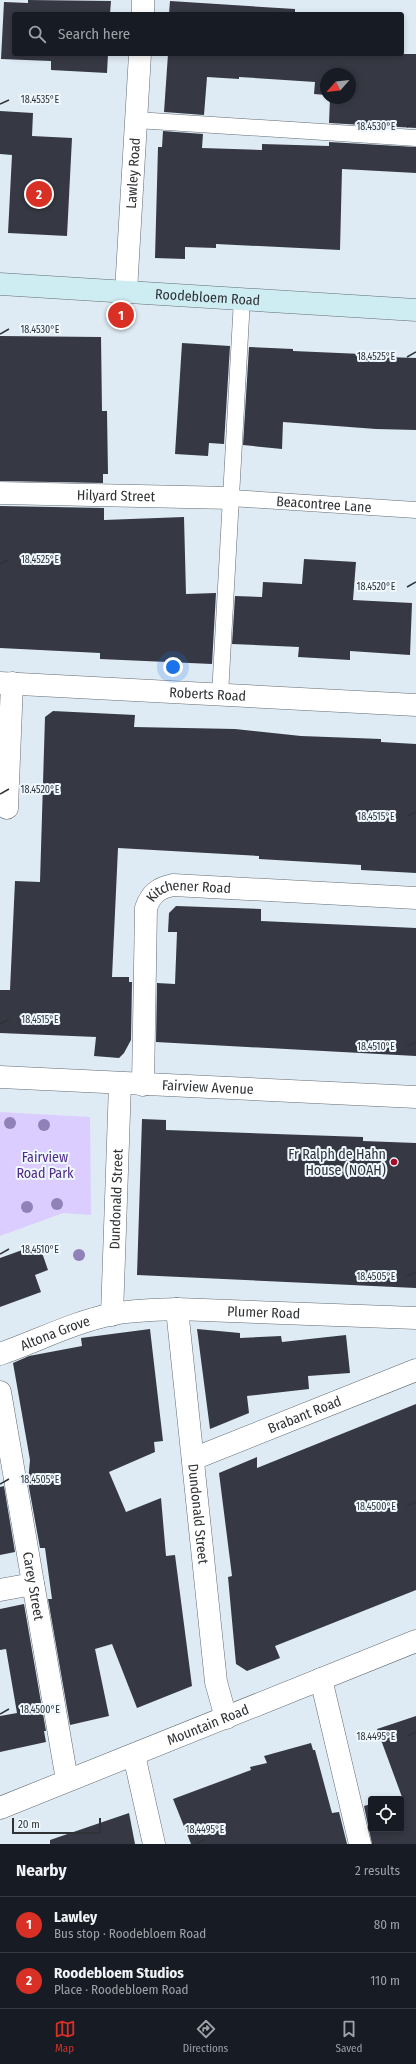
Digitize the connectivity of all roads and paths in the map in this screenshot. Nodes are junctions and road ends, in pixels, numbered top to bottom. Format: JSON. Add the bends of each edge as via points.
{"nodes":[{"id":1,"x":143,"y":0,"type":"edge"},
{"id":2,"x":143,"y":12,"type":"edge"},
{"id":3,"x":140,"y":56,"type":"edge"},
{"id":4,"x":136,"y":120,"type":"junction"},
{"id":5,"x":416,"y":138,"type":"edge"},
{"id":6,"x":0,"y":284,"type":"edge"},
{"id":7,"x":126,"y":292,"type":"junction"},
{"id":8,"x":242,"y":299,"type":"junction"},
{"id":9,"x":416,"y":310,"type":"edge"},
{"id":10,"x":0,"y":493,"type":"edge"},
{"id":11,"x":231,"y":498,"type":"junction"},
{"id":12,"x":416,"y":510,"type":"edge"},
{"id":13,"x":6,"y":683,"type":"edge"},
{"id":14,"x":220,"y":694,"type":"junction"},
{"id":15,"x":416,"y":705,"type":"edge"},
{"id":16,"x":7,"y":808,"type":"dead end"},
{"id":17,"x":416,"y":898,"type":"edge"},
{"id":18,"x":0,"y":1077,"type":"edge"},
{"id":19,"x":120,"y":1084,"type":"junction"},
{"id":20,"x":143,"y":1085,"type":"junction"},
{"id":21,"x":416,"y":1097,"type":"edge"},
{"id":22,"x":177,"y":1309,"type":"junction"},
{"id":23,"x":112,"y":1314,"type":"junction"},
{"id":24,"x":416,"y":1318,"type":"edge"},
{"id":25,"x":0,"y":1354,"type":"edge"},
{"id":26,"x":416,"y":1370,"type":"edge"},
{"id":27,"x":0,"y":1392,"type":"edge"},
{"id":28,"x":193,"y":1458,"type":"junction"},
{"id":29,"x":33,"y":1584,"type":"junction"},
{"id":30,"x":0,"y":1590,"type":"edge"},
{"id":31,"x":416,"y":1641,"type":"edge"},
{"id":32,"x":321,"y":1679,"type":"junction"},
{"id":33,"x":226,"y":1718,"type":"junction"},
{"id":34,"x":134,"y":1755,"type":"junction"},
{"id":35,"x":67,"y":1780,"type":"junction"},
{"id":36,"x":0,"y":1808,"type":"edge"},
{"id":37,"x":154,"y":1844,"type":"edge"},
{"id":38,"x":360,"y":1844,"type":"edge"}],
"edges":[{"from":1,"to":2,"type":"street"},
{"from":3,"to":4,"type":"street","name":"Lawley Road"},
{"from":4,"to":5,"type":"lane"},
{"from":4,"to":7,"type":"street","name":"Lawley Road"},
{"from":6,"to":7,"type":"street","name":"Roodebloem Road"},
{"from":7,"to":8,"type":"street","name":"Roodebloem Road"},
{"from":8,"to":9,"type":"street","name":"Roodebloem Road"},
{"from":8,"to":11,"type":"lane"},
{"from":10,"to":11,"type":"street","name":"Hilyard Street"},
{"from":11,"to":12,"type":"lane","name":"Beacontree Lane"},
{"from":11,"to":14,"type":"lane"},
{"from":13,"to":14,"type":"street","name":"Roberts Road"},
{"from":13,"to":16,"type":"street"},
{"from":14,"to":15,"type":"street","name":"Roberts Road"},
{"from":17,"to":20,"type":"street","name":"Kitchener Road","via":[[173,885],[158,890],[150,897],[146,908]]},
{"from":18,"to":19,"type":"street","name":"Fairview Avenue"},
{"from":19,"to":20,"type":"street","name":"Fairview Avenue"},
{"from":19,"to":23,"type":"street","name":"Dundonald Street"},
{"from":20,"to":21,"type":"street","name":"Fairview Avenue"},
{"from":22,"to":23,"type":"street","name":"Plumer Road"},
{"from":22,"to":24,"type":"street","name":"Plumer Road"},
{"from":22,"to":28,"type":"street","name":"Dundonald Street"},
{"from":23,"to":25,"type":"street","name":"Altona Grove"},
{"from":26,"to":28,"type":"street","name":"Brabant Road"},
{"from":27,"to":29,"type":"street","name":"Carey Street"},
{"from":28,"to":33,"type":"street","name":"Dundonald Street","via":[[216,1682]]},
{"from":29,"to":30,"type":"street"},
{"from":29,"to":35,"type":"street","name":"Carey Street"},
{"from":31,"to":32,"type":"street","name":"Mountain Road"},
{"from":32,"to":33,"type":"street","name":"Mountain Road"},
{"from":32,"to":38,"type":"street"},
{"from":33,"to":34,"type":"street","name":"Mountain Road"},
{"from":34,"to":35,"type":"street","name":"Mountain Road"},
{"from":34,"to":37,"type":"street"},
{"from":35,"to":36,"type":"street","name":"Mountain Road"}]}
